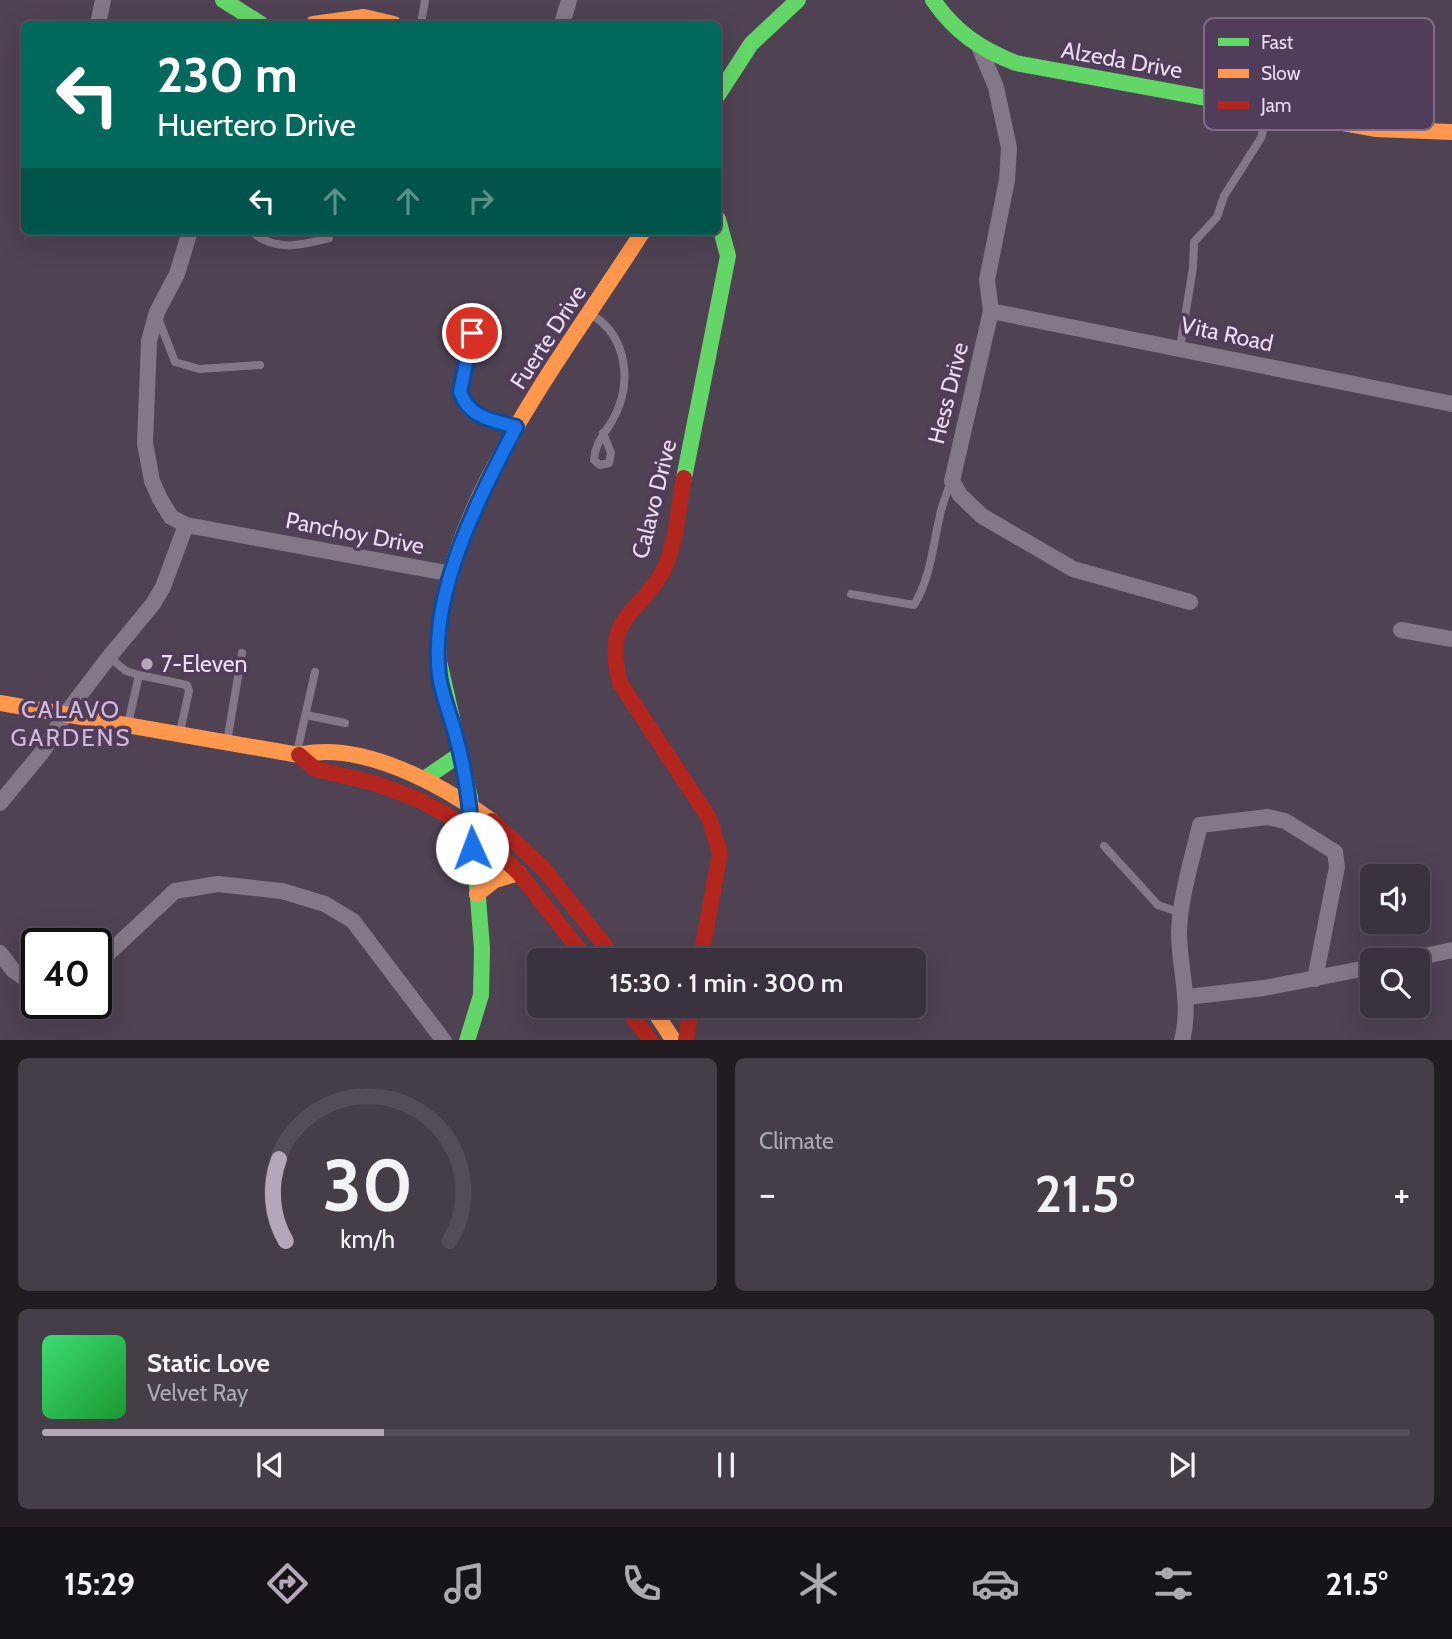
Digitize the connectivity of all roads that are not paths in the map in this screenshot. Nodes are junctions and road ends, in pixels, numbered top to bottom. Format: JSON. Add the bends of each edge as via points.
{"nodes":[{"id":1,"x":103,"y":0,"type":"edge"},
{"id":2,"x":223,"y":0,"type":"edge"},
{"id":3,"x":425,"y":0,"type":"edge"},
{"id":4,"x":569,"y":0,"type":"edge"},
{"id":5,"x":798,"y":0,"type":"edge"},
{"id":6,"x":933,"y":0,"type":"edge"},
{"id":7,"x":253,"y":16,"type":"edge"},
{"id":8,"x":99,"y":21,"type":"edge"},
{"id":9,"x":326,"y":21,"type":"edge"},
{"id":10,"x":386,"y":21,"type":"edge"},
{"id":11,"x":422,"y":21,"type":"edge"},
{"id":12,"x":563,"y":21,"type":"edge"},
{"id":13,"x":980,"y":50,"type":"junction"},
{"id":14,"x":721,"y":90,"type":"edge"},
{"id":15,"x":1204,"y":98,"type":"edge"},
{"id":16,"x":1263,"y":130,"type":"edge"},
{"id":17,"x":1375,"y":130,"type":"edge"},
{"id":18,"x":1452,"y":132,"type":"edge"},
{"id":19,"x":721,"y":227,"type":"edge"},
{"id":20,"x":189,"y":235,"type":"edge"},
{"id":21,"x":256,"y":235,"type":"edge"},
{"id":22,"x":640,"y":235,"type":"edge"},
{"id":23,"x":329,"y":237,"type":"dead end"},
{"id":24,"x":991,"y":311,"type":"junction"},
{"id":25,"x":590,"y":313,"type":"junction"},
{"id":26,"x":157,"y":315,"type":"junction"},
{"id":27,"x":472,"y":333,"type":"dead end"},
{"id":28,"x":1180,"y":347,"type":"junction"},
{"id":29,"x":260,"y":365,"type":"dead end"},
{"id":30,"x":1452,"y":404,"type":"edge"},
{"id":31,"x":516,"y":427,"type":"junction"},
{"id":32,"x":603,"y":433,"type":"dead end"},
{"id":33,"x":952,"y":481,"type":"junction"},
{"id":34,"x":186,"y":525,"type":"junction"},
{"id":35,"x":452,"y":574,"type":"junction"},
{"id":36,"x":851,"y":594,"type":"dead end"},
{"id":37,"x":1190,"y":602,"type":"dead end"},
{"id":38,"x":1401,"y":630,"type":"dead end"},
{"id":39,"x":1452,"y":639,"type":"edge"},
{"id":40,"x":242,"y":653,"type":"dead end"},
{"id":41,"x":109,"y":657,"type":"junction"},
{"id":42,"x":315,"y":672,"type":"dead end"},
{"id":43,"x":139,"y":675,"type":"junction"},
{"id":44,"x":0,"y":703,"type":"edge"},
{"id":45,"x":306,"y":715,"type":"junction"},
{"id":46,"x":64,"y":716,"type":"junction"},
{"id":47,"x":345,"y":723,"type":"dead end"},
{"id":48,"x":128,"y":726,"type":"junction"},
{"id":49,"x":179,"y":735,"type":"junction"},
{"id":50,"x":227,"y":742,"type":"junction"},
{"id":51,"x":298,"y":755,"type":"junction"},
{"id":52,"x":458,"y":755,"type":"junction"},
{"id":53,"x":424,"y":779,"type":"junction"},
{"id":54,"x":0,"y":803,"type":"edge"},
{"id":55,"x":471,"y":803,"type":"junction"},
{"id":56,"x":471,"y":828,"type":"junction"},
{"id":57,"x":1104,"y":846,"type":"dead end"},
{"id":58,"x":519,"y":873,"type":"junction"},
{"id":59,"x":477,"y":894,"type":"junction"},
{"id":60,"x":1181,"y":913,"type":"junction"},
{"id":61,"x":579,"y":948,"type":"edge"},
{"id":62,"x":607,"y":948,"type":"edge"},
{"id":63,"x":702,"y":948,"type":"edge"},
{"id":64,"x":112,"y":949,"type":"edge"},
{"id":65,"x":1452,"y":950,"type":"edge"},
{"id":66,"x":0,"y":953,"type":"edge"},
{"id":67,"x":1430,"y":955,"type":"edge"},
{"id":68,"x":1360,"y":969,"type":"edge"},
{"id":69,"x":21,"y":975,"type":"edge"},
{"id":70,"x":1315,"y":978,"type":"junction"},
{"id":71,"x":1187,"y":997,"type":"junction"},
{"id":72,"x":633,"y":1018,"type":"edge"},
{"id":73,"x":660,"y":1018,"type":"edge"},
{"id":74,"x":689,"y":1018,"type":"edge"},
{"id":75,"x":443,"y":1040,"type":"edge"},
{"id":76,"x":467,"y":1040,"type":"edge"},
{"id":77,"x":649,"y":1040,"type":"edge"},
{"id":78,"x":673,"y":1040,"type":"edge"},
{"id":79,"x":686,"y":1040,"type":"edge"},
{"id":80,"x":1182,"y":1040,"type":"edge"}],
"edges":[{"from":1,"to":8,"type":"street"},
{"from":2,"to":7,"type":"main road"},
{"from":3,"to":11,"type":"lane"},
{"from":4,"to":12,"type":"street"},
{"from":5,"to":14,"type":"main road","via":[[751,44]]},
{"from":6,"to":13,"type":"main road","name":"Alzeda Drive","via":[[956,32]]},
{"from":9,"to":10,"type":"main road","via":[[352,15]]},
{"from":13,"to":15,"type":"main road","name":"Alzeda Drive","via":[[1053,71]]},
{"from":13,"to":24,"type":"street","name":"Hess Drive","via":[[996,87],[1009,148],[988,280]]},
{"from":16,"to":28,"type":"lane","via":[[1224,196],[1217,217],[1194,242]]},
{"from":17,"to":18,"type":"main road","name":"Alzeda Drive"},
{"from":19,"to":63,"type":"main road","name":"Calavo Drive","via":[[728,256],[679,513],[664,569],[623,620],[615,654],[620,683],[717,837],[720,853]]},
{"from":20,"to":26,"type":"street"},
{"from":21,"to":23,"type":"lane","via":[[284,247]]},
{"from":22,"to":25,"type":"main road","name":"Fuerte Drive"},
{"from":24,"to":28,"type":"street","name":"Vita Road"},
{"from":24,"to":33,"type":"street","name":"Hess Drive"},
{"from":25,"to":31,"type":"main road","name":"Fuerte Drive"},
{"from":25,"to":32,"type":"lane","via":[[607,324],[624,359],[624,384],[613,419]]},
{"from":26,"to":29,"type":"lane","via":[[175,362],[199,369]]},
{"from":26,"to":34,"type":"street","via":[[149,341],[145,443],[159,499],[171,517]]},
{"from":27,"to":31,"type":"street","via":[[460,392],[463,399],[475,414]]},
{"from":28,"to":30,"type":"street","name":"Vita Road"},
{"from":31,"to":35,"type":"main road","name":"Fuerte Drive","via":[[478,499]]},
{"from":33,"to":36,"type":"lane","via":[[944,497],[924,590],[914,606]]},
{"from":33,"to":37,"type":"street","via":[[982,516],[1073,569]]},
{"from":34,"to":35,"type":"street","name":"Panchoy Drive"},
{"from":34,"to":41,"type":"street","via":[[158,596]]},
{"from":35,"to":52,"type":"main road","name":"Fuerte Drive","via":[[438,663]]},
{"from":38,"to":39,"type":"street"},
{"from":40,"to":50,"type":"lane"},
{"from":41,"to":43,"type":"lane"},
{"from":41,"to":46,"type":"street"},
{"from":42,"to":45,"type":"lane"},
{"from":43,"to":48,"type":"lane"},
{"from":43,"to":49,"type":"lane","via":[[187,685]]},
{"from":44,"to":46,"type":"main road"},
{"from":45,"to":47,"type":"lane"},
{"from":45,"to":51,"type":"lane"},
{"from":46,"to":48,"type":"main road"},
{"from":46,"to":54,"type":"street","via":[[43,751]]},
{"from":48,"to":49,"type":"main road"},
{"from":49,"to":50,"type":"main road"},
{"from":50,"to":51,"type":"main road"},
{"from":51,"to":53,"type":"main road","via":[[322,748],[361,756]]},
{"from":51,"to":56,"type":"main road","via":[[315,769],[374,783]]},
{"from":52,"to":53,"type":"main road"},
{"from":52,"to":55,"type":"main road","name":"Fuerte Drive"},
{"from":53,"to":55,"type":"main road"},
{"from":55,"to":56,"type":"main road","name":"Fuerte Drive"},
{"from":55,"to":62,"type":"main road","via":[[546,870]]},
{"from":56,"to":58,"type":"main road"},
{"from":56,"to":59,"type":"main road","name":"Fuerte Drive"},
{"from":57,"to":60,"type":"lane","via":[[1158,905]]},
{"from":58,"to":59,"type":"main road","via":[[495,880]]},
{"from":58,"to":61,"type":"main road"},
{"from":59,"to":76,"type":"main road","name":"Fuerte Drive","via":[[482,985]]},
{"from":60,"to":70,"type":"street","via":[[1200,825],[1268,817],[1285,821],[1335,852],[1337,867]]},
{"from":60,"to":71,"type":"street"},
{"from":64,"to":75,"type":"street","via":[[175,891],[218,884],[282,891],[325,904],[353,921]]},
{"from":65,"to":67,"type":"street"},
{"from":66,"to":69,"type":"street"},
{"from":68,"to":70,"type":"street"},
{"from":70,"to":71,"type":"street"},
{"from":71,"to":80,"type":"street"},
{"from":72,"to":77,"type":"main road"},
{"from":73,"to":78,"type":"main road"},
{"from":74,"to":79,"type":"main road"}]}
